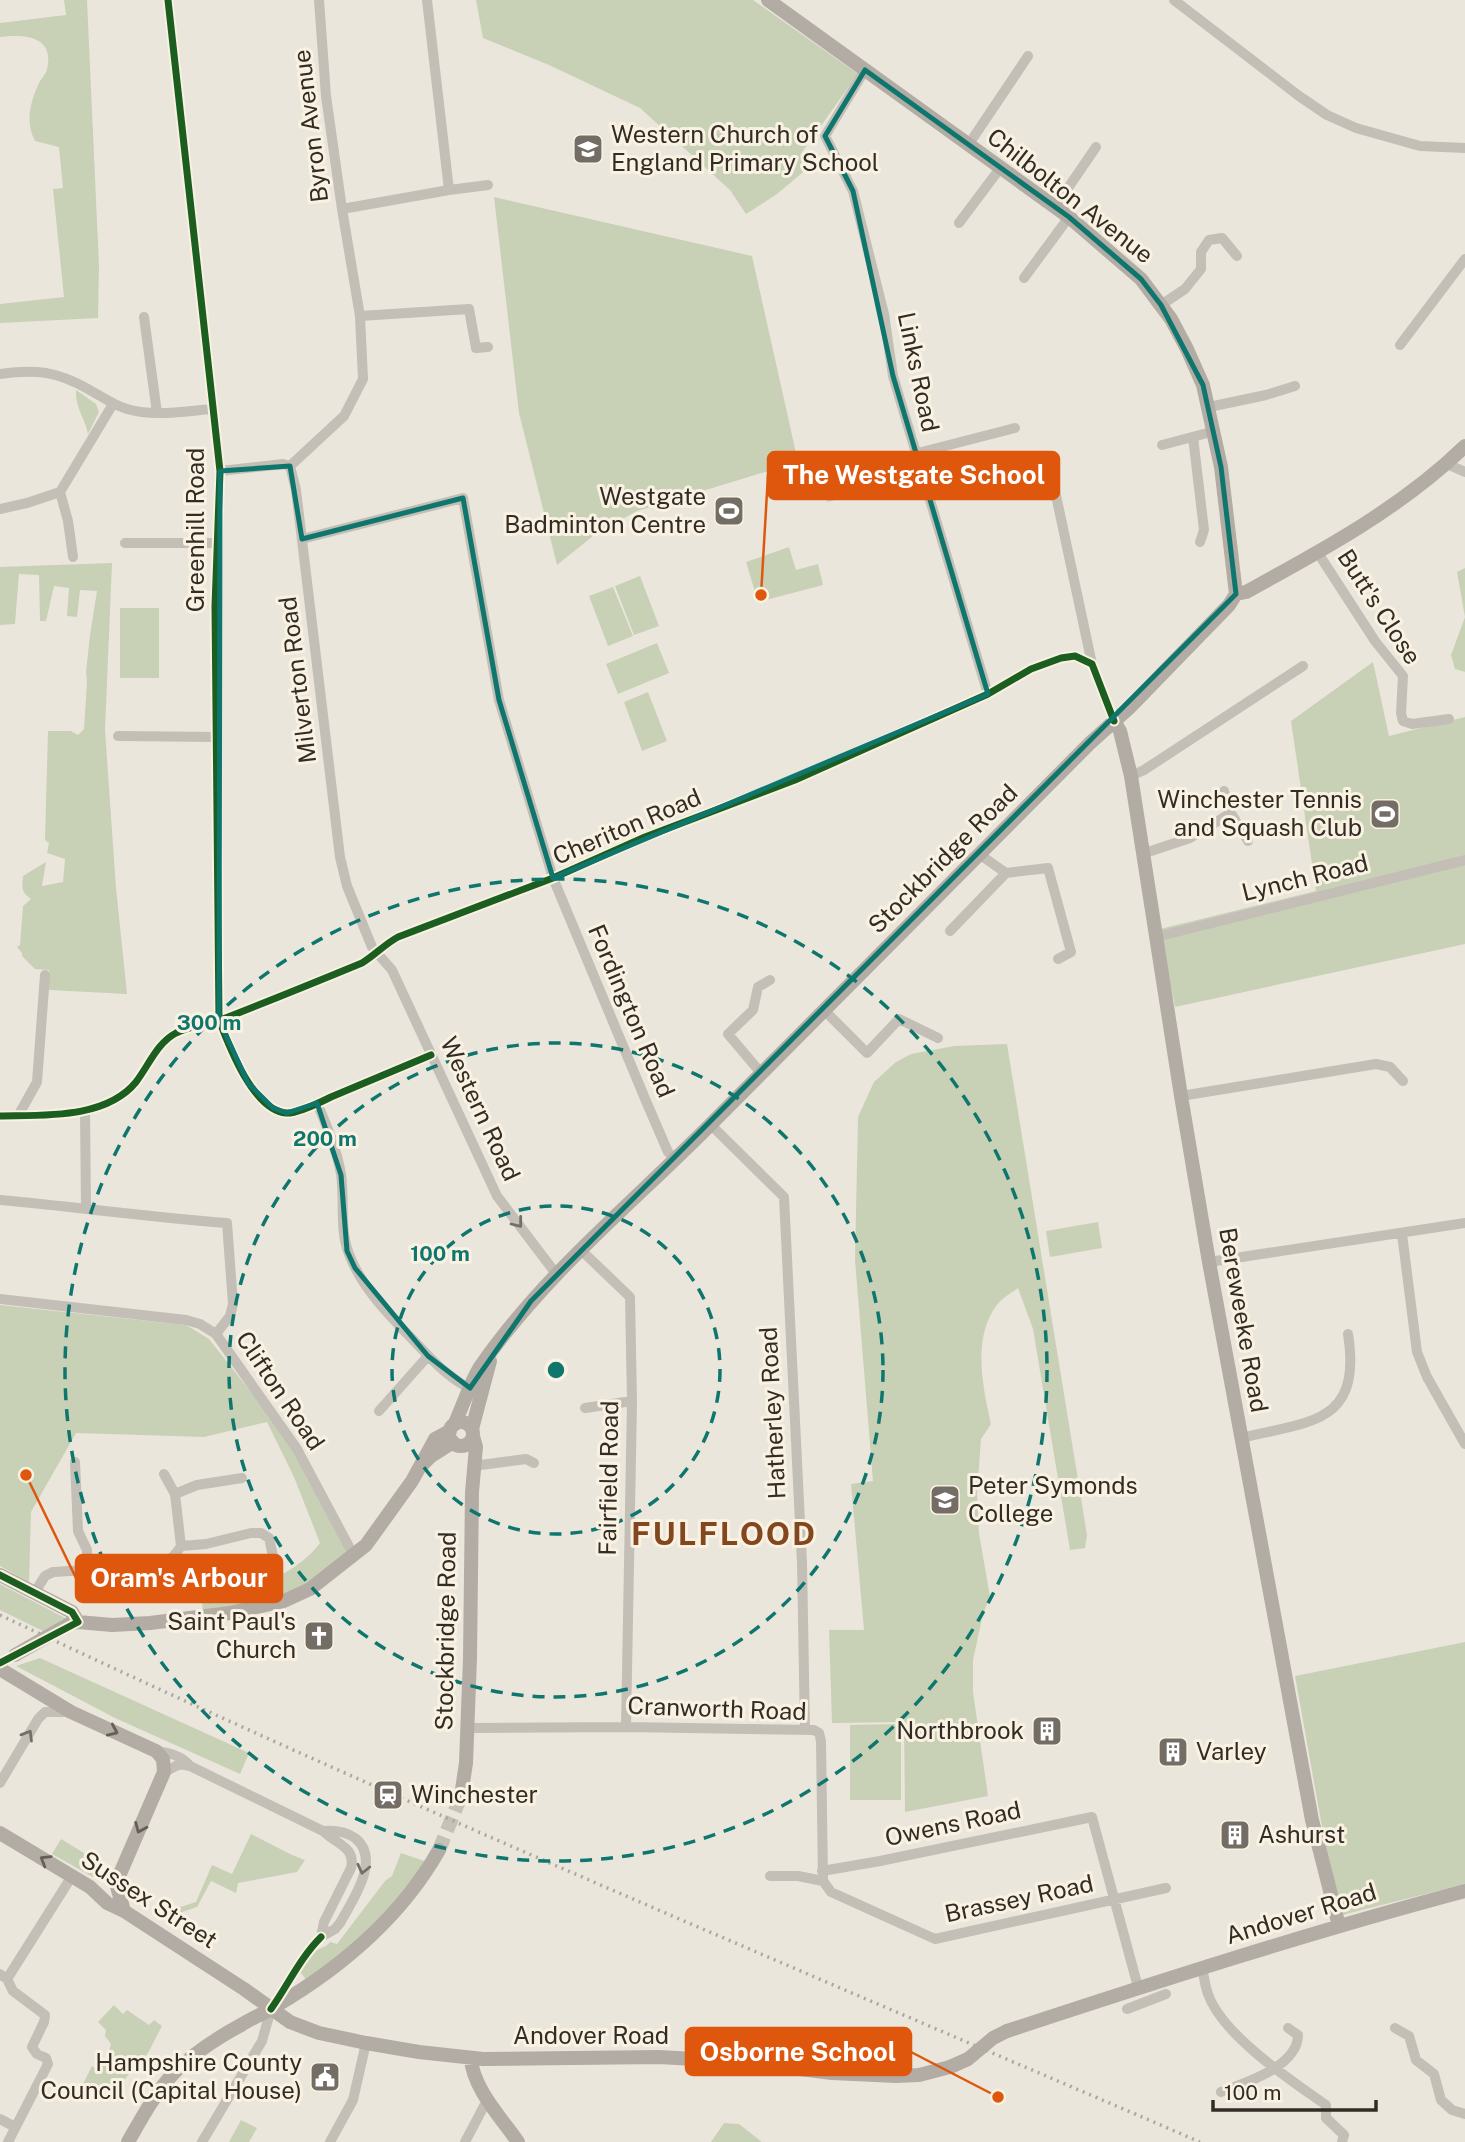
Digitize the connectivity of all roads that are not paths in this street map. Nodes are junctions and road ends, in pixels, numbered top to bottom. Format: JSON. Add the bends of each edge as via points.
{"nodes":[{"id":1,"x":168,"y":0,"type":"edge"},
{"id":2,"x":319,"y":0,"type":"edge"},
{"id":3,"x":428,"y":0,"type":"edge"},
{"id":4,"x":768,"y":0,"type":"edge"},
{"id":5,"x":1174,"y":0,"type":"edge"},
{"id":6,"x":1028,"y":57,"type":"dead end"},
{"id":7,"x":865,"y":70,"type":"junction"},
{"id":8,"x":969,"y":144,"type":"junction"},
{"id":9,"x":1096,"y":147,"type":"dead end"},
{"id":10,"x":1465,"y":148,"type":"edge"},
{"id":11,"x":1001,"y":167,"type":"junction"},
{"id":12,"x":488,"y":186,"type":"dead end"},
{"id":13,"x":449,"y":190,"type":"junction"},
{"id":14,"x":1055,"y":207,"type":"junction"},
{"id":15,"x":342,"y":209,"type":"junction"},
{"id":16,"x":1069,"y":217,"type":"junction"},
{"id":17,"x":959,"y":223,"type":"dead end"},
{"id":18,"x":1237,"y":256,"type":"dead end"},
{"id":19,"x":1465,"y":259,"type":"edge"},
{"id":20,"x":1024,"y":278,"type":"dead end"},
{"id":21,"x":1161,"y":305,"type":"junction"},
{"id":22,"x":360,"y":316,"type":"junction"},
{"id":23,"x":144,"y":317,"type":"dead end"},
{"id":24,"x":1400,"y":345,"type":"dead end"},
{"id":25,"x":488,"y":347,"type":"dead end"},
{"id":26,"x":0,"y":374,"type":"edge"},
{"id":27,"x":1295,"y":386,"type":"dead end"},
{"id":28,"x":113,"y":404,"type":"junction"},
{"id":29,"x":1209,"y":407,"type":"junction"},
{"id":30,"x":213,"y":410,"type":"junction"},
{"id":31,"x":157,"y":413,"type":"junction"},
{"id":32,"x":1015,"y":428,"type":"dead end"},
{"id":33,"x":1215,"y":432,"type":"junction"},
{"id":34,"x":1193,"y":437,"type":"junction"},
{"id":35,"x":1162,"y":445,"type":"dead end"},
{"id":36,"x":1465,"y":446,"type":"edge"},
{"id":37,"x":914,"y":454,"type":"junction"},
{"id":38,"x":1048,"y":458,"type":"dead end"},
{"id":39,"x":1447,"y":464,"type":"junction"},
{"id":40,"x":290,"y":466,"type":"junction"},
{"id":41,"x":220,"y":471,"type":"junction"},
{"id":42,"x":1465,"y":472,"type":"edge"},
{"id":43,"x":60,"y":492,"type":"junction"},
{"id":44,"x":0,"y":509,"type":"edge"},
{"id":45,"x":302,"y":539,"type":"junction"},
{"id":46,"x":1200,"y":542,"type":"dead end"},
{"id":47,"x":125,"y":543,"type":"dead end"},
{"id":48,"x":216,"y":543,"type":"junction"},
{"id":49,"x":1318,"y":553,"type":"junction"},
{"id":50,"x":73,"y":557,"type":"dead end"},
{"id":51,"x":1236,"y":594,"type":"junction"},
{"id":52,"x":1092,"y":664,"type":"junction"},
{"id":53,"x":1303,"y":666,"type":"dead end"},
{"id":54,"x":988,"y":694,"type":"junction"},
{"id":55,"x":1449,"y":719,"type":"dead end"},
{"id":56,"x":1114,"y":720,"type":"junction"},
{"id":57,"x":118,"y":736,"type":"dead end"},
{"id":58,"x":217,"y":737,"type":"junction"},
{"id":59,"x":1131,"y":776,"type":"junction"},
{"id":60,"x":1224,"y":791,"type":"dead end"},
{"id":61,"x":1231,"y":813,"type":"junction"},
{"id":62,"x":1248,"y":841,"type":"dead end"},
{"id":63,"x":979,"y":854,"type":"junction"},
{"id":64,"x":1142,"y":854,"type":"junction"},
{"id":65,"x":1465,"y":860,"type":"edge"},
{"id":66,"x":1006,"y":873,"type":"junction"},
{"id":67,"x":553,"y":878,"type":"junction"},
{"id":68,"x":950,"y":931,"type":"dead end"},
{"id":69,"x":1156,"y":937,"type":"junction"},
{"id":70,"x":377,"y":953,"type":"junction"},
{"id":71,"x":1058,"y":959,"type":"dead end"},
{"id":72,"x":45,"y":975,"type":"dead end"},
{"id":73,"x":770,"y":980,"type":"dead end"},
{"id":74,"x":824,"y":1010,"type":"junction"},
{"id":75,"x":219,"y":1020,"type":"junction"},
{"id":76,"x":938,"y":1038,"type":"dead end"},
{"id":77,"x":430,"y":1055,"type":"junction"},
{"id":78,"x":761,"y":1073,"type":"junction"},
{"id":79,"x":1403,"y":1081,"type":"dead end"},
{"id":80,"x":1181,"y":1096,"type":"junction"},
{"id":81,"x":317,"y":1103,"type":"junction"},
{"id":82,"x":85,"y":1111,"type":"junction"},
{"id":83,"x":0,"y":1116,"type":"edge"},
{"id":84,"x":18,"y":1116,"type":"junction"},
{"id":85,"x":711,"y":1125,"type":"junction"},
{"id":86,"x":675,"y":1158,"type":"junction"},
{"id":87,"x":0,"y":1200,"type":"edge"},
{"id":88,"x":86,"y":1208,"type":"junction"},
{"id":89,"x":1465,"y":1223,"type":"edge"},
{"id":90,"x":1402,"y":1234,"type":"junction"},
{"id":91,"x":581,"y":1250,"type":"junction"},
{"id":92,"x":1209,"y":1262,"type":"junction"},
{"id":93,"x":558,"y":1275,"type":"junction"},
{"id":94,"x":0,"y":1299,"type":"edge"},
{"id":95,"x":216,"y":1334,"type":"junction"},
{"id":96,"x":1348,"y":1334,"type":"dead end"},
{"id":97,"x":428,"y":1356,"type":"junction"},
{"id":98,"x":476,"y":1390,"type":"junction"},
{"id":99,"x":632,"y":1401,"type":"junction"},
{"id":100,"x":585,"y":1408,"type":"dead end"},
{"id":101,"x":379,"y":1411,"type":"dead end"},
{"id":102,"x":473,"y":1433,"type":"junction"},
{"id":103,"x":455,"y":1436,"type":"junction"},
{"id":104,"x":1241,"y":1438,"type":"junction"},
{"id":105,"x":1465,"y":1444,"type":"edge"},
{"id":106,"x":75,"y":1462,"type":"dead end"},
{"id":107,"x":534,"y":1463,"type":"dead end"},
{"id":108,"x":473,"y":1466,"type":"junction"},
{"id":109,"x":164,"y":1474,"type":"dead end"},
{"id":110,"x":242,"y":1478,"type":"dead end"},
{"id":111,"x":175,"y":1494,"type":"junction"},
{"id":112,"x":181,"y":1546,"type":"junction"},
{"id":113,"x":273,"y":1556,"type":"dead end"},
{"id":114,"x":354,"y":1556,"type":"junction"},
{"id":115,"x":88,"y":1569,"type":"junction"},
{"id":116,"x":0,"y":1575,"type":"edge"},
{"id":117,"x":35,"y":1592,"type":"junction"},
{"id":118,"x":74,"y":1623,"type":"junction"},
{"id":119,"x":0,"y":1663,"type":"edge"},
{"id":120,"x":0,"y":1669,"type":"edge"},
{"id":121,"x":71,"y":1712,"type":"junction"},
{"id":122,"x":626,"y":1727,"type":"junction"},
{"id":123,"x":467,"y":1728,"type":"junction"},
{"id":124,"x":805,"y":1730,"type":"junction"},
{"id":125,"x":156,"y":1751,"type":"junction"},
{"id":126,"x":191,"y":1766,"type":"junction"},
{"id":127,"x":164,"y":1772,"type":"junction"},
{"id":128,"x":0,"y":1783,"type":"edge"},
{"id":129,"x":461,"y":1796,"type":"tunnel mouth"},
{"id":130,"x":323,"y":1831,"type":"junction"},
{"id":131,"x":0,"y":1833,"type":"edge"},
{"id":132,"x":439,"y":1850,"type":"tunnel mouth"},
{"id":133,"x":770,"y":1875,"type":"dead end"},
{"id":134,"x":72,"y":1876,"type":"junction"},
{"id":135,"x":823,"y":1876,"type":"junction"},
{"id":136,"x":116,"y":1883,"type":"junction"},
{"id":137,"x":90,"y":1887,"type":"junction"},
{"id":138,"x":1166,"y":1888,"type":"dead end"},
{"id":139,"x":1465,"y":1891,"type":"edge"},
{"id":140,"x":1113,"y":1900,"type":"junction"},
{"id":141,"x":124,"y":1911,"type":"junction"},
{"id":142,"x":1339,"y":1926,"type":"junction"},
{"id":143,"x":1202,"y":1968,"type":"junction"},
{"id":144,"x":4,"y":1976,"type":"edge"},
{"id":145,"x":1147,"y":1990,"type":"junction"},
{"id":146,"x":1166,"y":1994,"type":"dead end"},
{"id":147,"x":271,"y":2009,"type":"junction"},
{"id":148,"x":1127,"y":2009,"type":"dead end"},
{"id":149,"x":1288,"y":2028,"type":"dead end"},
{"id":150,"x":1395,"y":2028,"type":"dead end"},
{"id":151,"x":366,"y":2043,"type":"junction"},
{"id":152,"x":471,"y":2058,"type":"junction"},
{"id":153,"x":1274,"y":2068,"type":"junction"},
{"id":154,"x":1221,"y":2092,"type":"dead end"},
{"id":155,"x":489,"y":2100,"type":"junction"},
{"id":156,"x":1465,"y":2114,"type":"edge"},
{"id":157,"x":0,"y":2119,"type":"edge"},
{"id":158,"x":15,"y":2127,"type":"junction"},
{"id":159,"x":8,"y":2142,"type":"edge"},
{"id":160,"x":128,"y":2142,"type":"edge"},
{"id":161,"x":202,"y":2142,"type":"edge"},
{"id":162,"x":330,"y":2142,"type":"edge"},
{"id":163,"x":465,"y":2142,"type":"edge"},
{"id":164,"x":518,"y":2142,"type":"edge"},
{"id":165,"x":1342,"y":2142,"type":"edge"}],
"edges":[{"from":1,"to":30,"type":"street","name":"Greenhill Road"},
{"from":2,"to":15,"type":"street","name":"Byron Avenue","via":[[326,96]]},
{"from":3,"to":13,"type":"street"},
{"from":4,"to":7,"type":"main road","name":"Chilbolton Avenue"},
{"from":5,"to":10,"type":"street","via":[[1327,115],[1420,146]]},
{"from":6,"to":8,"type":"street"},
{"from":7,"to":8,"type":"main road","name":"Chilbolton Avenue"},
{"from":7,"to":37,"type":"street","name":"Links Road","via":[[825,136],[853,191]]},
{"from":8,"to":11,"type":"main road","name":"Chilbolton Avenue"},
{"from":9,"to":14,"type":"street"},
{"from":11,"to":14,"type":"main road","name":"Chilbolton Avenue"},
{"from":11,"to":17,"type":"street"},
{"from":12,"to":13,"type":"street"},
{"from":13,"to":15,"type":"street"},
{"from":14,"to":16,"type":"main road","name":"Chilbolton Avenue"},
{"from":15,"to":22,"type":"street","name":"Byron Avenue"},
{"from":16,"to":20,"type":"street"},
{"from":16,"to":21,"type":"main road","name":"Chilbolton Avenue","via":[[1141,279]]},
{"from":18,"to":21,"type":"street","via":[[1222,238],[1209,240],[1201,251],[1201,269],[1185,289]]},
{"from":19,"to":24,"type":"street"},
{"from":21,"to":29,"type":"main road","name":"Chilbolton Avenue","via":[[1187,349]]},
{"from":22,"to":25,"type":"street","via":[[468,309],[476,348]]},
{"from":22,"to":40,"type":"street","name":"Byron Avenue","via":[[363,379],[344,416]]},
{"from":23,"to":31,"type":"street"},
{"from":26,"to":28,"type":"street","via":[[33,370],[53,374]]},
{"from":27,"to":29,"type":"street"},
{"from":28,"to":31,"type":"street"},
{"from":28,"to":43,"type":"street"},
{"from":29,"to":33,"type":"main road","name":"Chilbolton Avenue"},
{"from":30,"to":31,"type":"street"},
{"from":30,"to":41,"type":"street","name":"Greenhill Road"},
{"from":32,"to":37,"type":"street"},
{"from":33,"to":34,"type":"street"},
{"from":33,"to":51,"type":"main road","name":"Chilbolton Avenue"},
{"from":34,"to":35,"type":"street"},
{"from":34,"to":46,"type":"street","via":[[1204,530]]},
{"from":36,"to":39,"type":"main road","name":"Stockbridge Road"},
{"from":37,"to":54,"type":"street","name":"Links Road"},
{"from":38,"to":52,"type":"street"},
{"from":39,"to":42,"type":"street"},
{"from":39,"to":49,"type":"main road","name":"Stockbridge Road","via":[[1380,515]]},
{"from":40,"to":41,"type":"street"},
{"from":40,"to":45,"type":"street","name":"Milverton Road"},
{"from":41,"to":48,"type":"street","name":"Greenhill Road"},
{"from":43,"to":44,"type":"street"},
{"from":43,"to":50,"type":"street"},
{"from":45,"to":67,"type":"street","name":"Fordington Road","via":[[463,498],[499,701]]},
{"from":45,"to":70,"type":"street","name":"Milverton Road","via":[[342,870]]},
{"from":47,"to":48,"type":"street"},
{"from":48,"to":58,"type":"street","name":"Greenhill Road"},
{"from":49,"to":51,"type":"main road","name":"Stockbridge Road"},
{"from":49,"to":55,"type":"street","name":"Butt's Close","via":[[1403,676],[1403,721]]},
{"from":51,"to":56,"type":"main road","name":"Stockbridge Road"},
{"from":52,"to":54,"type":"street","name":"Cheriton Road","via":[[1075,656],[1061,657],[1031,668]]},
{"from":52,"to":56,"type":"street"},
{"from":53,"to":59,"type":"street"},
{"from":54,"to":67,"type":"street","name":"Cheriton Road","via":[[795,780]]},
{"from":56,"to":59,"type":"main road","name":"Bereweeke Road"},
{"from":56,"to":63,"type":"main road","name":"Stockbridge Road"},
{"from":57,"to":58,"type":"street"},
{"from":58,"to":75,"type":"street","name":"Greenhill Road"},
{"from":59,"to":64,"type":"main road","name":"Bereweeke Road"},
{"from":60,"to":61,"type":"street"},
{"from":61,"to":62,"type":"street"},
{"from":61,"to":64,"type":"street","via":[[1190,838]]},
{"from":63,"to":66,"type":"street"},
{"from":63,"to":74,"type":"main road","name":"Stockbridge Road"},
{"from":64,"to":69,"type":"main road","name":"Bereweeke Road"},
{"from":65,"to":69,"type":"street","name":"Lynch Road"},
{"from":66,"to":68,"type":"street"},
{"from":66,"to":71,"type":"street","via":[[1048,868],[1071,952]]},
{"from":67,"to":70,"type":"street","name":"Cheriton Road","via":[[398,937]]},
{"from":67,"to":86,"type":"street","name":"Fordington Road","via":[[668,1152]]},
{"from":69,"to":80,"type":"main road","name":"Bereweeke Road"},
{"from":70,"to":75,"type":"street","name":"Cheriton Road"},
{"from":70,"to":77,"type":"street","name":"Western Road","via":[[392,970]]},
{"from":72,"to":84,"type":"street","via":[[37,1082]]},
{"from":73,"to":78,"type":"street","via":[[758,987],[753,1010],[728,1034]]},
{"from":74,"to":76,"type":"street","via":[[867,1053],[899,1019]]},
{"from":74,"to":78,"type":"main road","name":"Stockbridge Road"},
{"from":75,"to":81,"type":"street","via":[[248,1083],[273,1108],[287,1113]]},
{"from":75,"to":82,"type":"street","name":"Cheriton Road","via":[[186,1029],[163,1042],[125,1093]]},
{"from":77,"to":81,"type":"street"},
{"from":77,"to":93,"type":"street","name":"Western Road","one_way":true,"via":[[497,1196]]},
{"from":78,"to":85,"type":"main road","name":"Stockbridge Road"},
{"from":79,"to":80,"type":"street","via":[[1390,1068],[1376,1064]]},
{"from":80,"to":92,"type":"main road","name":"Bereweeke Road"},
{"from":81,"to":97,"type":"street","via":[[341,1175],[347,1251],[383,1308]]},
{"from":82,"to":84,"type":"street","name":"Cheriton Road"},
{"from":82,"to":88,"type":"street"},
{"from":83,"to":84,"type":"street","name":"Cheriton Road"},
{"from":85,"to":86,"type":"main road","name":"Stockbridge Road"},
{"from":85,"to":124,"type":"street","name":"Hatherley Road","via":[[784,1197]]},
{"from":86,"to":91,"type":"main road","name":"Stockbridge Road"},
{"from":87,"to":88,"type":"street"},
{"from":88,"to":95,"type":"street","via":[[227,1223],[233,1304]]},
{"from":89,"to":90,"type":"street"},
{"from":90,"to":92,"type":"street"},
{"from":90,"to":105,"type":"street","via":[[1417,1352]]},
{"from":91,"to":93,"type":"main road","name":"Stockbridge Road"},
{"from":91,"to":99,"type":"street","name":"Fairfield Road","via":[[630,1297]]},
{"from":92,"to":104,"type":"main road","name":"Bereweeke Road"},
{"from":93,"to":98,"type":"main road","name":"Stockbridge Road","via":[[517,1317],[492,1353]]},
{"from":94,"to":95,"type":"street","name":"Clifton Road","via":[[186,1320]]},
{"from":95,"to":114,"type":"street","name":"Clifton Road","via":[[298,1450]]},
{"from":96,"to":104,"type":"street","via":[[1350,1380],[1336,1406],[1324,1416]]},
{"from":97,"to":98,"type":"street"},
{"from":97,"to":101,"type":"street"},
{"from":98,"to":102,"type":"main road","name":"Stockbridge Road"},
{"from":98,"to":103,"type":"main road","name":"Stockbridge Road"},
{"from":99,"to":100,"type":"street"},
{"from":99,"to":122,"type":"street","name":"Fairfield Road"},
{"from":102,"to":103,"type":"main road","via":[[470,1442]]},
{"from":102,"to":103,"type":"main road","via":[[464,1422]]},
{"from":102,"to":108,"type":"main road","name":"Stockbridge Road"},
{"from":103,"to":108,"type":"main road"},
{"from":103,"to":114,"type":"main road","via":[[435,1439],[376,1532]]},
{"from":104,"to":142,"type":"main road","name":"Bereweeke Road","via":[[1312,1820]]},
{"from":106,"to":115,"type":"street","via":[[78,1531],[87,1550]]},
{"from":107,"to":108,"type":"street","via":[[526,1459]]},
{"from":108,"to":123,"type":"main road","name":"Stockbridge Road"},
{"from":109,"to":111,"type":"street"},
{"from":110,"to":111,"type":"street"},
{"from":111,"to":112,"type":"street"},
{"from":112,"to":113,"type":"street","via":[[261,1533],[269,1538]]},
{"from":112,"to":115,"type":"street","via":[[172,1558],[161,1562]]},
{"from":114,"to":118,"type":"main road","via":[[310,1589],[284,1601],[150,1623]]},
{"from":115,"to":117,"type":"street","via":[[53,1572]]},
{"from":116,"to":117,"type":"main road"},
{"from":117,"to":118,"type":"main road","via":[[72,1612]]},
{"from":118,"to":119,"type":"main road","bridge":true},
{"from":120,"to":121,"type":"main road"},
{"from":121,"to":125,"type":"main road","one_way":true},
{"from":128,"to":121,"type":"street","one_way":true,"via":[[38,1719],[45,1712]]},
{"from":122,"to":123,"type":"street","name":"Cranworth Road"},
{"from":122,"to":124,"type":"street","name":"Cranworth Road"},
{"from":123,"to":129,"type":"main road","name":"Stockbridge Road"},
{"from":124,"to":135,"type":"street","name":"Cranworth Road","via":[[819,1733],[821,1741]]},
{"from":125,"to":126,"type":"street","via":[[176,1755]]},
{"from":125,"to":127,"type":"main road","via":[[163,1759]]},
{"from":126,"to":127,"type":"street","via":[[180,1764]]},
{"from":126,"to":130,"type":"street"},
{"from":127,"to":136,"type":"main road","one_way":true},
{"from":130,"to":130,"type":"street","one_way":true,"via":[[352,1836],[363,1849],[366,1864],[340,1923],[321,1937],[353,1860],[349,1850]]},
{"from":134,"to":131,"type":"main road","name":"Sussex Street","one_way":true},
{"from":132,"to":147,"type":"main road","via":[[385,1921],[331,1970]]},
{"from":133,"to":135,"type":"street","name":"Brassey Road"},
{"from":134,"to":137,"type":"main road","name":"Sussex Street"},
{"from":134,"to":144,"type":"street"},
{"from":135,"to":140,"type":"street","name":"Brassey Road","via":[[831,1892],[935,1939]]},
{"from":135,"to":140,"type":"street","name":"Owens Road","via":[[1092,1817]]},
{"from":136,"to":137,"type":"main road"},
{"from":136,"to":141,"type":"main road"},
{"from":137,"to":141,"type":"main road","name":"Sussex Street"},
{"from":138,"to":140,"type":"street","name":"Brassey Road"},
{"from":139,"to":142,"type":"main road","name":"Andover Road"},
{"from":140,"to":145,"type":"street"},
{"from":141,"to":147,"type":"main road","name":"Sussex Street"},
{"from":142,"to":143,"type":"main road","name":"Andover Road"},
{"from":143,"to":145,"type":"main road","name":"Andover Road"},
{"from":143,"to":153,"type":"street","via":[[1209,1995],[1223,2020]]},
{"from":144,"to":158,"type":"street","via":[[13,1991],[46,2018],[32,2050],[48,2064]]},
{"from":145,"to":146,"type":"street","name":"Andover Road"},
{"from":145,"to":148,"type":"street","name":"Andover Road"},
{"from":145,"to":152,"type":"main road","name":"Andover Road","bridge":true,"via":[[1007,2031],[968,2059],[919,2075],[832,2073],[659,2057]]},
{"from":147,"to":151,"type":"main road","name":"Andover Road","via":[[300,2027]]},
{"from":147,"to":160,"type":"main road","via":[[232,2029],[174,2073]]},
{"from":147,"to":161,"type":"street","via":[[262,2042]]},
{"from":149,"to":153,"type":"street","via":[[1298,2035],[1298,2045]]},
{"from":150,"to":156,"type":"street","via":[[1409,2036],[1416,2060],[1434,2074],[1441,2100]]},
{"from":151,"to":152,"type":"main road","name":"Andover Road"},
{"from":151,"to":162,"type":"street","via":[[354,2100]]},
{"from":152,"to":155,"type":"main road","via":[[477,2082]]},
{"from":153,"to":154,"type":"street"},
{"from":153,"to":165,"type":"street","via":[[1326,2105],[1326,2118],[1344,2135]]},
{"from":155,"to":163,"type":"street"},
{"from":155,"to":164,"type":"main road"},
{"from":157,"to":158,"type":"street"},
{"from":158,"to":159,"type":"street"}]}
